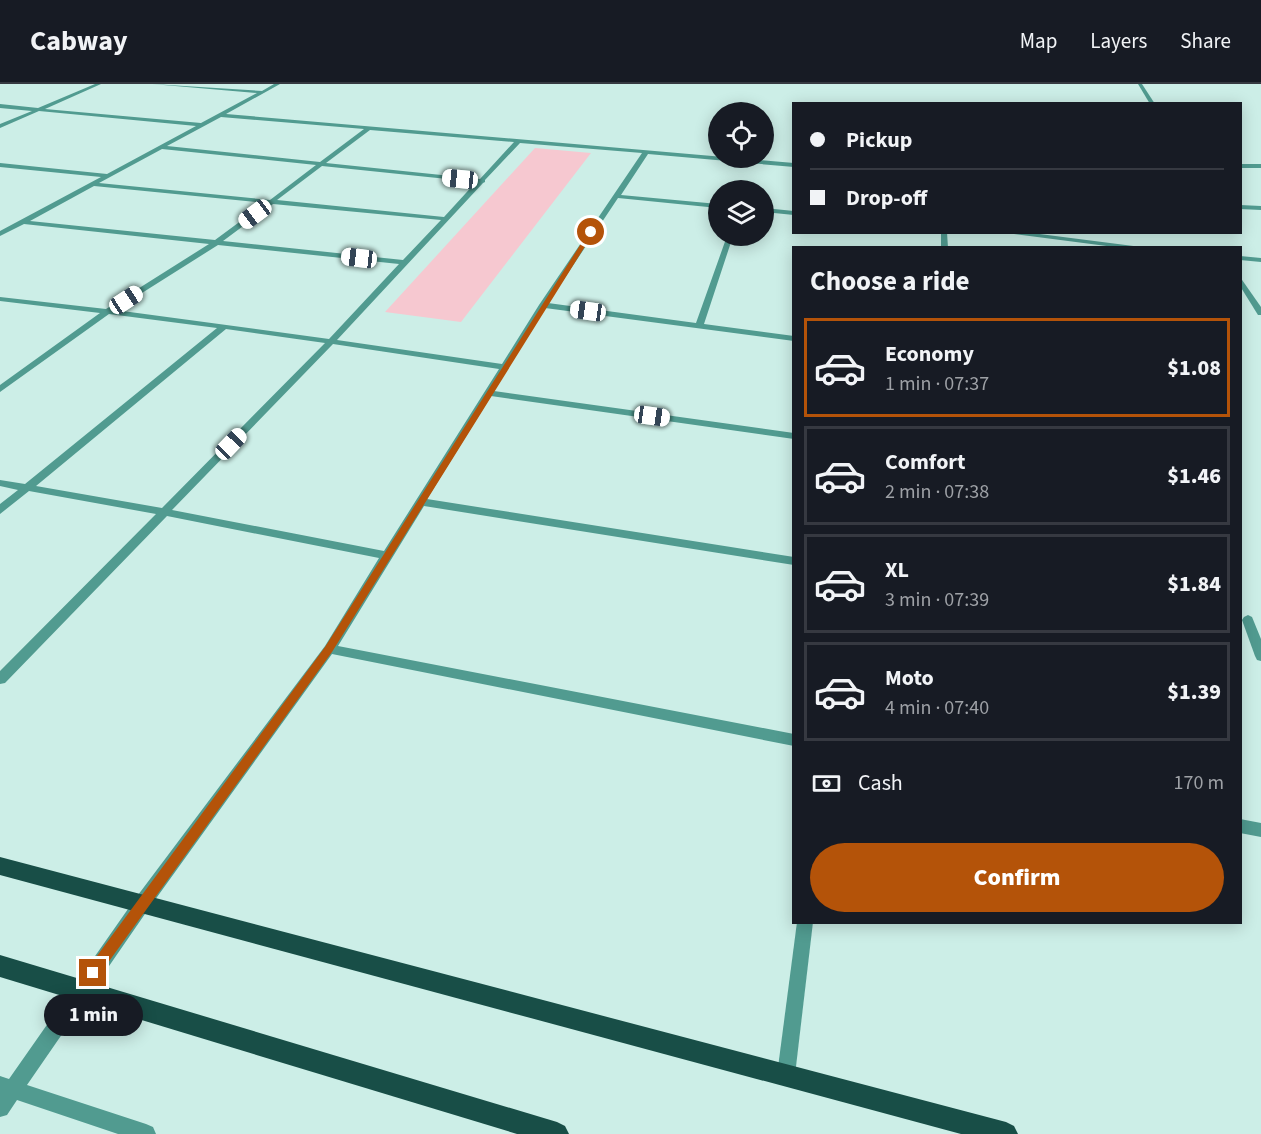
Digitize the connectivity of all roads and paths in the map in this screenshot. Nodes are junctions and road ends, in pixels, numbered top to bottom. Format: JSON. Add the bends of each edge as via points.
{"nodes":[{"id":1,"x":99,"y":84,"type":"edge"},
{"id":2,"x":154,"y":84,"type":"edge"},
{"id":3,"x":278,"y":84,"type":"edge"},
{"id":4,"x":1140,"y":84,"type":"edge"},
{"id":5,"x":262,"y":92,"type":"junction"},
{"id":6,"x":1152,"y":102,"type":"edge"},
{"id":7,"x":0,"y":106,"type":"edge"},
{"id":8,"x":39,"y":110,"type":"junction"},
{"id":9,"x":221,"y":115,"type":"junction"},
{"id":10,"x":202,"y":125,"type":"junction"},
{"id":11,"x":0,"y":126,"type":"edge"},
{"id":12,"x":370,"y":127,"type":"junction"},
{"id":13,"x":519,"y":140,"type":"junction"},
{"id":14,"x":161,"y":147,"type":"junction"},
{"id":15,"x":646,"y":152,"type":"junction"},
{"id":16,"x":0,"y":165,"type":"edge"},
{"id":17,"x":321,"y":165,"type":"junction"},
{"id":18,"x":792,"y":165,"type":"edge"},
{"id":19,"x":1242,"y":166,"type":"edge"},
{"id":20,"x":1261,"y":166,"type":"edge"},
{"id":21,"x":108,"y":176,"type":"junction"},
{"id":22,"x":483,"y":182,"type":"junction"},
{"id":23,"x":93,"y":183,"type":"junction"},
{"id":24,"x":616,"y":196,"type":"junction"},
{"id":25,"x":273,"y":201,"type":"junction"},
{"id":26,"x":708,"y":205,"type":"edge"},
{"id":27,"x":1242,"y":207,"type":"edge"},
{"id":28,"x":1261,"y":208,"type":"edge"},
{"id":29,"x":774,"y":211,"type":"edge"},
{"id":30,"x":792,"y":213,"type":"edge"},
{"id":31,"x":447,"y":219,"type":"junction"},
{"id":32,"x":24,"y":222,"type":"junction"},
{"id":33,"x":1,"y":232,"type":"edge"},
{"id":34,"x":1034,"y":234,"type":"edge"},
{"id":35,"x":1067,"y":236,"type":"edge"},
{"id":36,"x":219,"y":241,"type":"junction"},
{"id":37,"x":727,"y":246,"type":"edge"},
{"id":38,"x":1133,"y":246,"type":"edge"},
{"id":39,"x":1242,"y":258,"type":"edge"},
{"id":40,"x":1261,"y":260,"type":"edge"},
{"id":41,"x":406,"y":263,"type":"junction"},
{"id":42,"x":1242,"y":282,"type":"edge"},
{"id":43,"x":2,"y":300,"type":"edge"},
{"id":44,"x":543,"y":305,"type":"junction"},
{"id":45,"x":107,"y":312,"type":"junction"},
{"id":46,"x":1261,"y":313,"type":"edge"},
{"id":47,"x":224,"y":326,"type":"junction"},
{"id":48,"x":699,"y":326,"type":"junction"},
{"id":49,"x":792,"y":339,"type":"edge"},
{"id":50,"x":330,"y":343,"type":"junction"},
{"id":51,"x":506,"y":367,"type":"junction"},
{"id":52,"x":0,"y":389,"type":"edge"},
{"id":53,"x":488,"y":393,"type":"junction"},
{"id":54,"x":792,"y":436,"type":"edge"},
{"id":55,"x":0,"y":483,"type":"edge"},
{"id":56,"x":26,"y":488,"type":"junction"},
{"id":57,"x":422,"y":502,"type":"junction"},
{"id":58,"x":0,"y":510,"type":"edge"},
{"id":59,"x":165,"y":512,"type":"junction"},
{"id":60,"x":387,"y":556,"type":"junction"},
{"id":61,"x":792,"y":561,"type":"edge"},
{"id":62,"x":1250,"y":620,"type":"edge"},
{"id":63,"x":329,"y":650,"type":"junction"},
{"id":64,"x":1261,"y":656,"type":"edge"},
{"id":65,"x":0,"y":679,"type":"edge"},
{"id":66,"x":792,"y":740,"type":"edge"},
{"id":67,"x":1242,"y":826,"type":"edge"},
{"id":68,"x":1261,"y":830,"type":"edge"},
{"id":69,"x":0,"y":866,"type":"edge"},
{"id":70,"x":141,"y":905,"type":"junction"},
{"id":71,"x":805,"y":924,"type":"edge"},
{"id":72,"x":0,"y":966,"type":"edge"},
{"id":73,"x":81,"y":990,"type":"junction"},
{"id":74,"x":786,"y":1075,"type":"junction"},
{"id":75,"x":6,"y":1087,"type":"edge"},
{"id":76,"x":0,"y":1108,"type":"edge"},
{"id":77,"x":146,"y":1134,"type":"edge"},
{"id":78,"x":557,"y":1134,"type":"edge"},
{"id":79,"x":1006,"y":1134,"type":"edge"}],
"edges":[{"from":1,"to":8,"type":"street"},
{"from":2,"to":5,"type":"street"},
{"from":3,"to":5,"type":"street"},
{"from":4,"to":6,"type":"street"},
{"from":5,"to":9,"type":"street"},
{"from":7,"to":8,"type":"street"},
{"from":8,"to":10,"type":"street"},
{"from":8,"to":11,"type":"street"},
{"from":9,"to":10,"type":"street"},
{"from":9,"to":12,"type":"street"},
{"from":10,"to":14,"type":"street"},
{"from":12,"to":13,"type":"street"},
{"from":12,"to":17,"type":"street"},
{"from":13,"to":15,"type":"street"},
{"from":13,"to":22,"type":"street"},
{"from":14,"to":17,"type":"street"},
{"from":14,"to":21,"type":"street"},
{"from":15,"to":18,"type":"street"},
{"from":15,"to":24,"type":"street"},
{"from":16,"to":21,"type":"street"},
{"from":17,"to":22,"type":"street"},
{"from":17,"to":25,"type":"street"},
{"from":19,"to":20,"type":"street"},
{"from":21,"to":23,"type":"street"},
{"from":22,"to":31,"type":"street"},
{"from":23,"to":25,"type":"street"},
{"from":23,"to":32,"type":"street"},
{"from":24,"to":26,"type":"street"},
{"from":24,"to":44,"type":"street"},
{"from":25,"to":31,"type":"street"},
{"from":25,"to":36,"type":"street"},
{"from":27,"to":28,"type":"street"},
{"from":29,"to":30,"type":"street"},
{"from":31,"to":41,"type":"street"},
{"from":32,"to":33,"type":"street"},
{"from":32,"to":36,"type":"street"},
{"from":34,"to":35,"type":"street"},
{"from":35,"to":38,"type":"street"},
{"from":36,"to":41,"type":"street"},
{"from":36,"to":45,"type":"street"},
{"from":37,"to":48,"type":"street"},
{"from":39,"to":40,"type":"street"},
{"from":41,"to":50,"type":"street"},
{"from":42,"to":46,"type":"street"},
{"from":43,"to":45,"type":"street"},
{"from":44,"to":48,"type":"street"},
{"from":44,"to":51,"type":"street"},
{"from":45,"to":47,"type":"street"},
{"from":45,"to":52,"type":"street"},
{"from":47,"to":50,"type":"street"},
{"from":47,"to":56,"type":"street"},
{"from":48,"to":49,"type":"street"},
{"from":50,"to":51,"type":"street"},
{"from":50,"to":59,"type":"street"},
{"from":51,"to":53,"type":"street"},
{"from":53,"to":54,"type":"street"},
{"from":53,"to":57,"type":"street"},
{"from":55,"to":56,"type":"street"},
{"from":56,"to":58,"type":"street"},
{"from":56,"to":59,"type":"street"},
{"from":57,"to":60,"type":"street"},
{"from":57,"to":61,"type":"street"},
{"from":59,"to":60,"type":"street"},
{"from":59,"to":65,"type":"street"},
{"from":60,"to":63,"type":"street"},
{"from":62,"to":64,"type":"street"},
{"from":63,"to":66,"type":"street"},
{"from":63,"to":70,"type":"street"},
{"from":67,"to":68,"type":"street"},
{"from":69,"to":70,"type":"main road"},
{"from":70,"to":73,"type":"street"},
{"from":70,"to":74,"type":"main road"},
{"from":71,"to":74,"type":"street"},
{"from":72,"to":73,"type":"main road"},
{"from":73,"to":75,"type":"street"},
{"from":73,"to":78,"type":"main road"},
{"from":74,"to":79,"type":"main road"},
{"from":75,"to":76,"type":"street"},
{"from":75,"to":77,"type":"street"}]}
